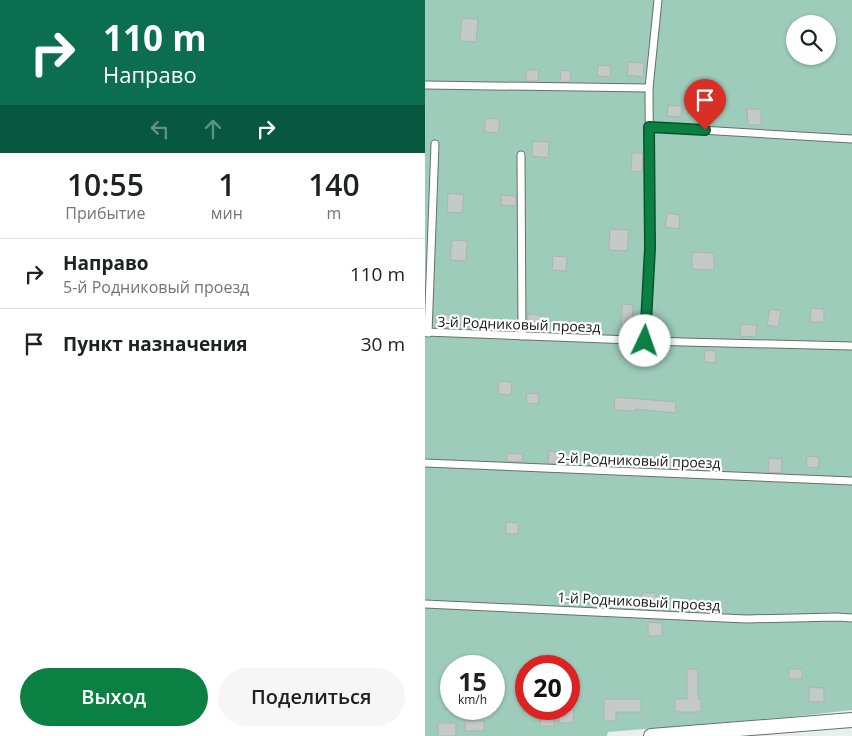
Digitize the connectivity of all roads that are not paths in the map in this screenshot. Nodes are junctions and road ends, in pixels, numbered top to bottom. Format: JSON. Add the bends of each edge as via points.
{"nodes":[{"id":1,"x":658,"y":0,"type":"edge"},
{"id":2,"x":425,"y":85,"type":"edge"},
{"id":3,"x":649,"y":88,"type":"junction"},
{"id":4,"x":649,"y":127,"type":"junction"},
{"id":5,"x":852,"y":139,"type":"edge"},
{"id":6,"x":435,"y":144,"type":"dead end"},
{"id":7,"x":521,"y":155,"type":"dead end"},
{"id":8,"x":427,"y":333,"type":"edge"},
{"id":9,"x":522,"y":336,"type":"junction"},
{"id":10,"x":645,"y":341,"type":"junction"},
{"id":11,"x":852,"y":346,"type":"edge"},
{"id":12,"x":425,"y":463,"type":"edge"},
{"id":13,"x":852,"y":481,"type":"edge"},
{"id":14,"x":425,"y":604,"type":"edge"},
{"id":15,"x":852,"y":618,"type":"edge"},
{"id":16,"x":852,"y":720,"type":"edge"},
{"id":17,"x":792,"y":730,"type":"edge"},
{"id":18,"x":651,"y":736,"type":"edge"}],
"edges":[{"from":1,"to":3,"type":"lane"},
{"from":2,"to":3,"type":"lane"},
{"from":3,"to":4,"type":"lane"},
{"from":4,"to":5,"type":"lane"},
{"from":4,"to":10,"type":"lane","via":[[650,248]]},
{"from":6,"to":8,"type":"lane"},
{"from":7,"to":9,"type":"lane"},
{"from":8,"to":9,"type":"lane","name":"3-й Родниковый проезд"},
{"from":9,"to":10,"type":"lane","name":"3-й Родниковый проезд"},
{"from":10,"to":11,"type":"lane","name":"3-й Родниковый проезд"},
{"from":12,"to":13,"type":"lane","name":"2-й Родниковый проезд"},
{"from":14,"to":15,"type":"lane","name":"1-й Родниковый проезд","via":[[746,619]]},
{"from":16,"to":17,"type":"street"},
{"from":17,"to":18,"type":"street"}]}
